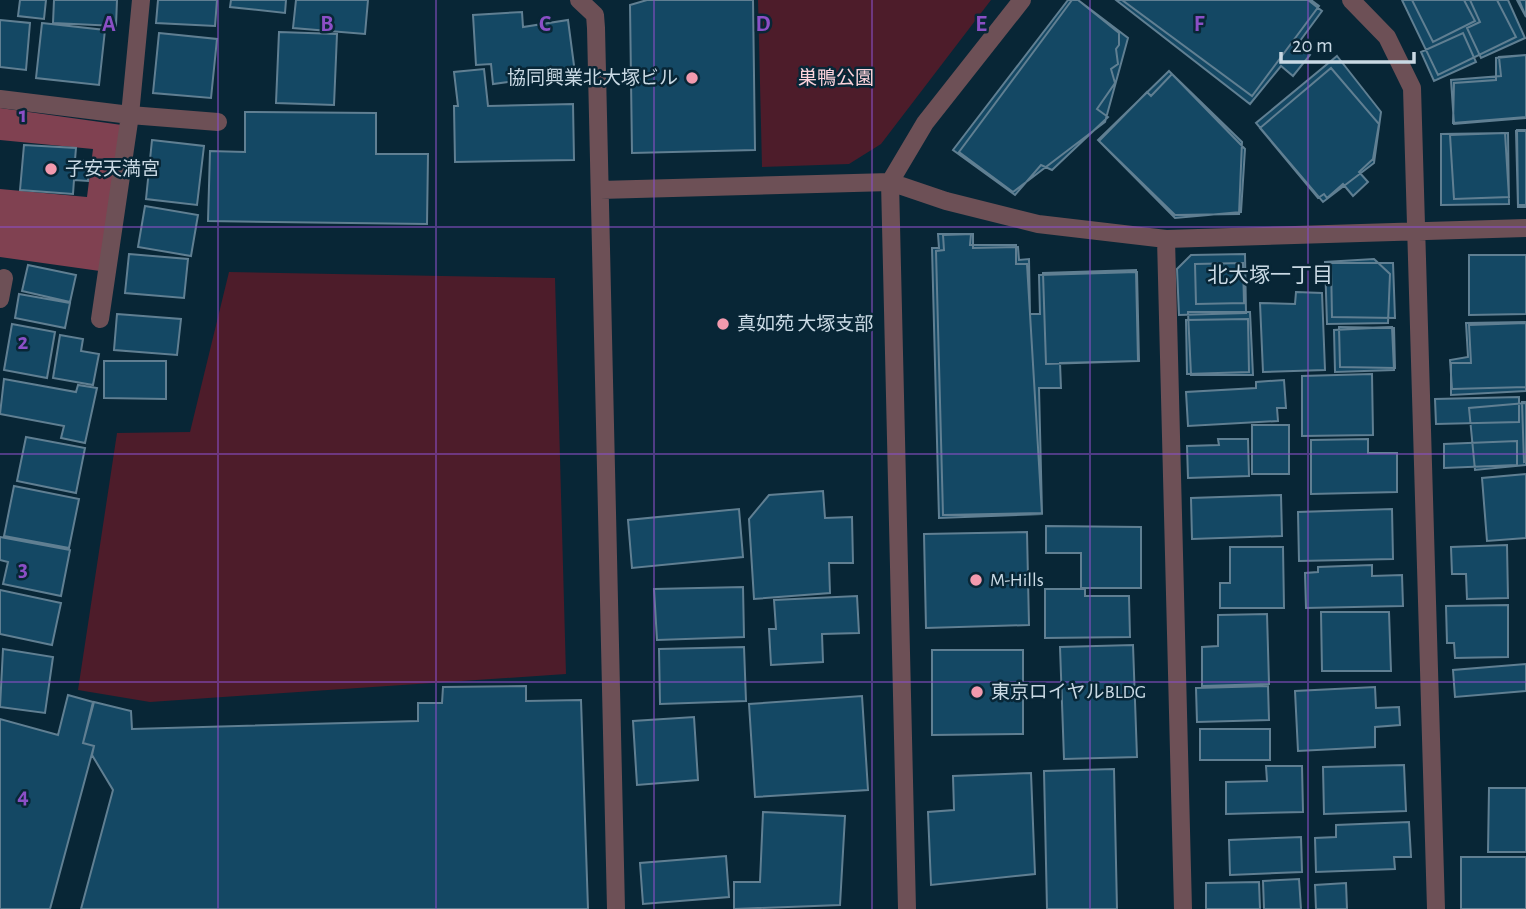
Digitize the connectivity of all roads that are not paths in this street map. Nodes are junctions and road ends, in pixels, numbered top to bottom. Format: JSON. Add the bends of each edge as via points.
{"nodes":[{"id":1,"x":141,"y":0,"type":"edge"},
{"id":2,"x":579,"y":0,"type":"edge"},
{"id":3,"x":1022,"y":0,"type":"edge"},
{"id":4,"x":1351,"y":0,"type":"edge"},
{"id":5,"x":0,"y":99,"type":"edge"},
{"id":6,"x":130,"y":115,"type":"junction"},
{"id":7,"x":218,"y":122,"type":"dead end"},
{"id":8,"x":890,"y":182,"type":"junction"},
{"id":9,"x":600,"y":190,"type":"junction"},
{"id":10,"x":1526,"y":229,"type":"edge"},
{"id":11,"x":1418,"y":232,"type":"junction"},
{"id":12,"x":1166,"y":239,"type":"junction"},
{"id":13,"x":4,"y":278,"type":"dead end"},
{"id":14,"x":0,"y":299,"type":"edge"},
{"id":15,"x":100,"y":319,"type":"dead end"},
{"id":16,"x":616,"y":909,"type":"edge"},
{"id":17,"x":907,"y":909,"type":"edge"},
{"id":18,"x":1183,"y":909,"type":"edge"},
{"id":19,"x":1436,"y":909,"type":"edge"}],
"edges":[{"from":1,"to":6,"type":"street"},
{"from":2,"to":9,"type":"street","via":[[595,15]]},
{"from":3,"to":8,"type":"street","via":[[925,123]]},
{"from":4,"to":11,"type":"street","via":[[1387,37],[1412,88]]},
{"from":5,"to":6,"type":"street"},
{"from":6,"to":7,"type":"street"},
{"from":6,"to":15,"type":"street"},
{"from":8,"to":9,"type":"street"},
{"from":8,"to":12,"type":"street","via":[[1038,224]]},
{"from":8,"to":17,"type":"street"},
{"from":9,"to":16,"type":"street"},
{"from":10,"to":11,"type":"street"},
{"from":11,"to":12,"type":"street"},
{"from":11,"to":19,"type":"street"},
{"from":12,"to":18,"type":"street"},
{"from":13,"to":14,"type":"street"}]}
